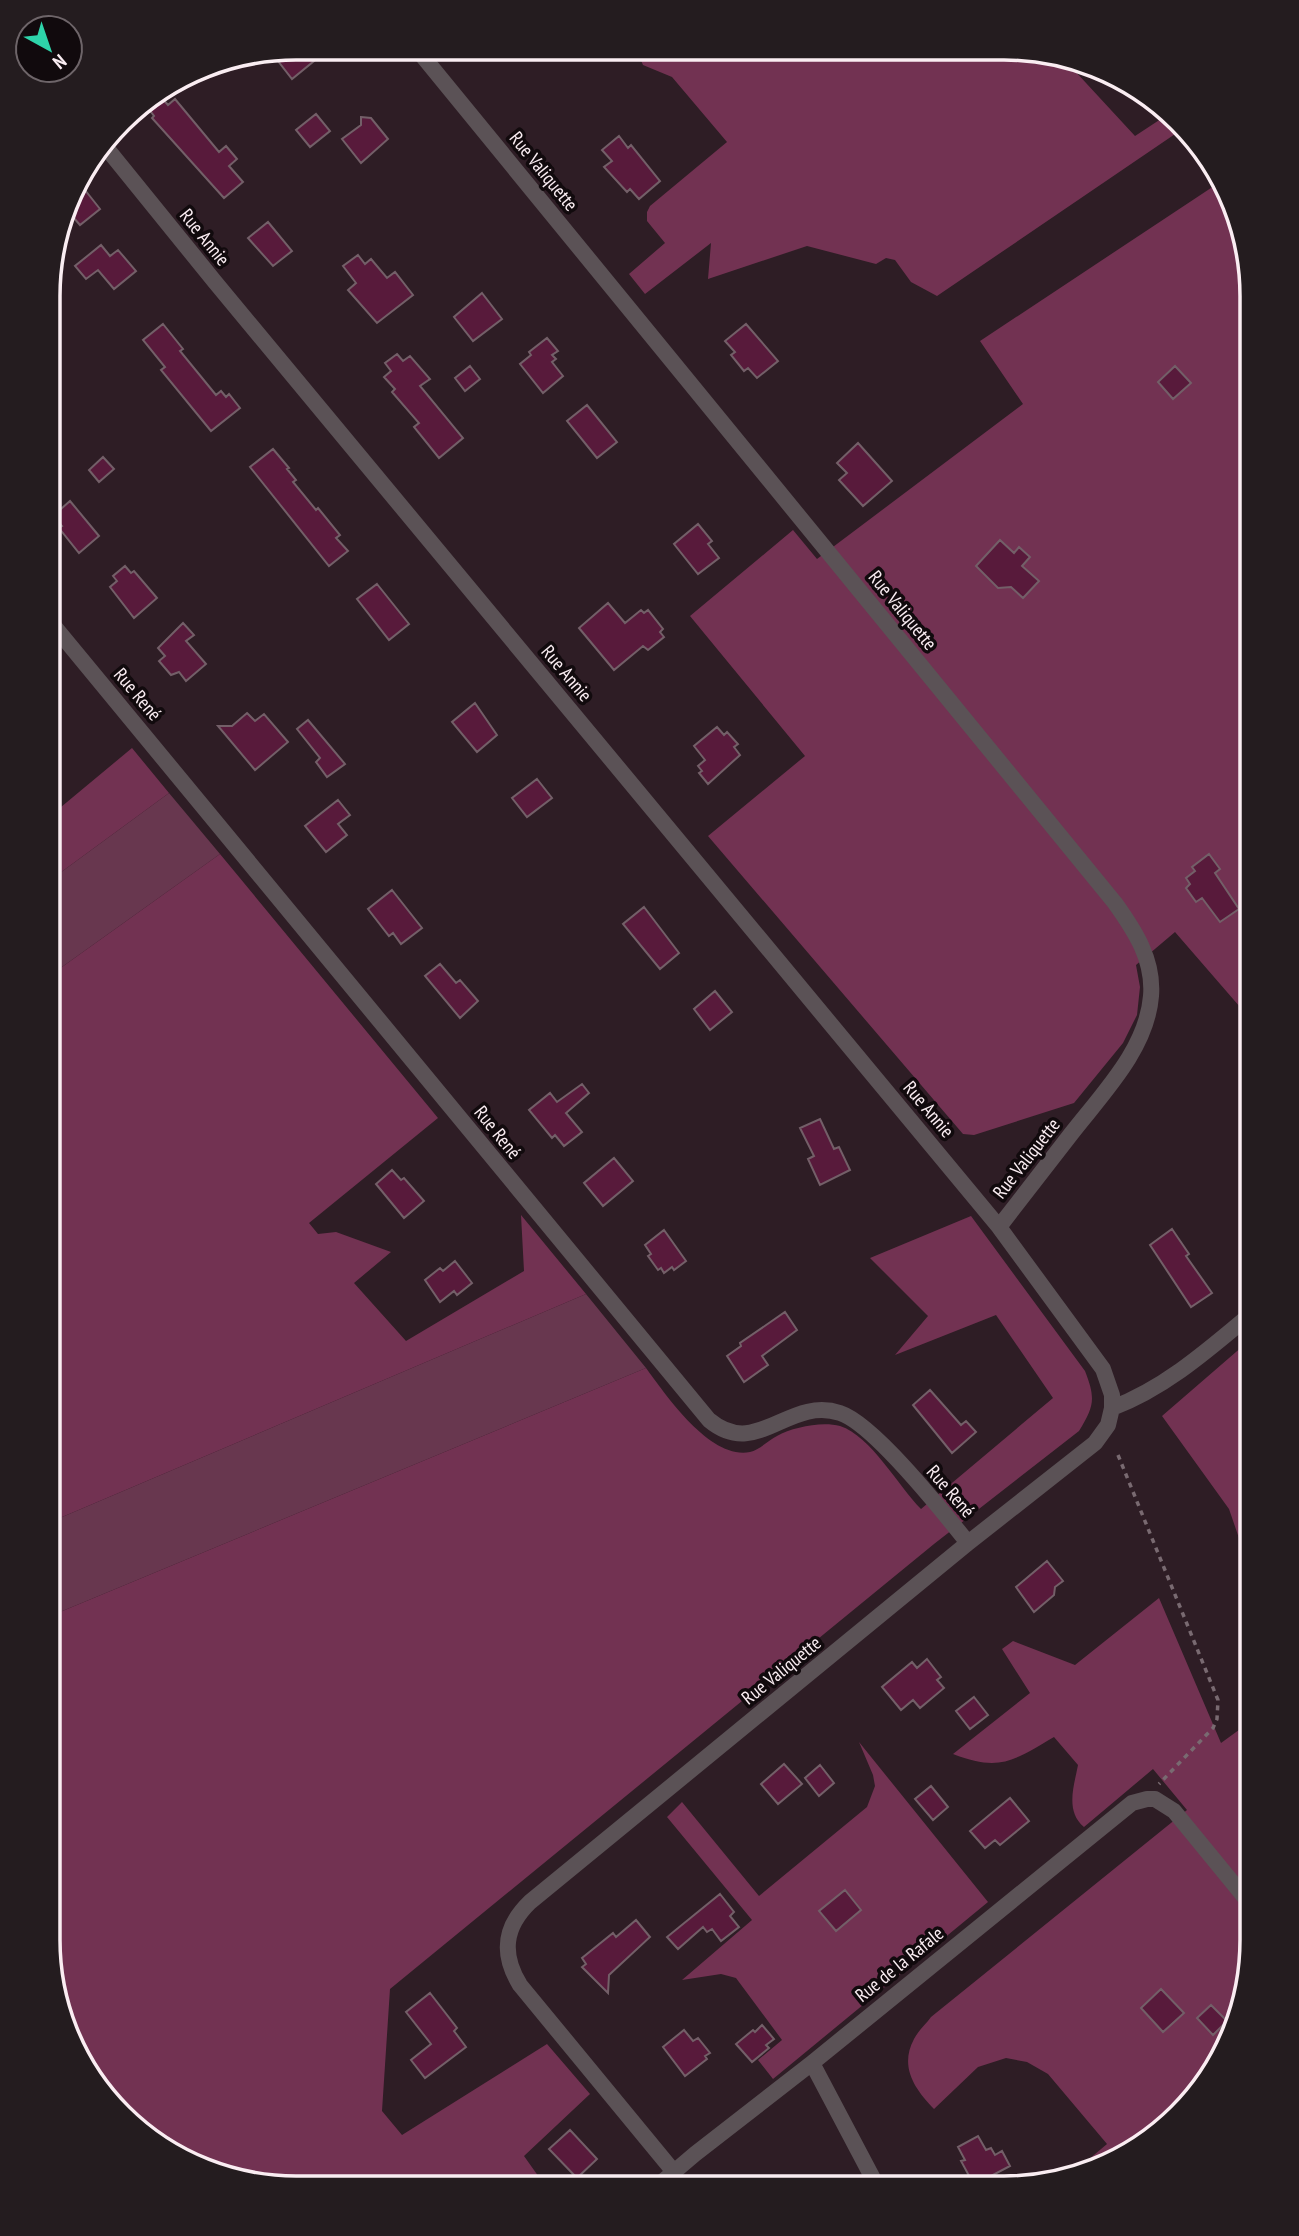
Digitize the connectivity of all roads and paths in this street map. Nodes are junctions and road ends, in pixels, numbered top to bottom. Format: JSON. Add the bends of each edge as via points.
{"nodes":[{"id":1,"x":426,"y":60,"type":"edge"},
{"id":2,"x":109,"y":151,"type":"edge"},
{"id":3,"x":60,"y":633,"type":"edge"},
{"id":4,"x":999,"y":1227,"type":"junction"},
{"id":5,"x":1239,"y":1323,"type":"edge"},
{"id":6,"x":1112,"y":1408,"type":"junction"},
{"id":7,"x":1118,"y":1455,"type":"dead end"},
{"id":8,"x":968,"y":1543,"type":"junction"},
{"id":9,"x":1154,"y":1799,"type":"junction"},
{"id":10,"x":1239,"y":1890,"type":"edge"},
{"id":11,"x":812,"y":2063,"type":"junction"},
{"id":12,"x":674,"y":2172,"type":"junction"},
{"id":13,"x":670,"y":2176,"type":"edge"},
{"id":14,"x":872,"y":2176,"type":"edge"}],
"edges":[{"from":1,"to":4,"type":"street","name":"Rue Valiquette","via":[[1139,938],[1149,966],[1152,995],[1140,1035],[1114,1079]]},
{"from":2,"to":4,"type":"street","name":"Rue Annie"},
{"from":3,"to":8,"type":"street","name":"Rue René","via":[[704,1415],[718,1427],[738,1434],[758,1432],[807,1410],[850,1416],[883,1445]]},
{"from":4,"to":6,"type":"street","name":"Rue Valiquette","via":[[1103,1369]]},
{"from":5,"to":6,"type":"street","via":[[1177,1373]]},
{"from":6,"to":8,"type":"street","name":"Rue Valiquette","via":[[1108,1425],[1095,1443]]},
{"from":7,"to":9,"type":"path","via":[[1218,1700],[1213,1728],[1162,1780]]},
{"from":8,"to":12,"type":"street","name":"Rue Valiquette","via":[[530,1902],[512,1925],[507,1950],[520,1985]]},
{"from":9,"to":10,"type":"street","via":[[1174,1811]]},
{"from":9,"to":11,"type":"street","name":"Rue de la Rafale","via":[[1132,1803]]},
{"from":11,"to":12,"type":"street","name":"Rue de la Rafale"},
{"from":11,"to":14,"type":"street"},
{"from":12,"to":13,"type":"street"}]}
